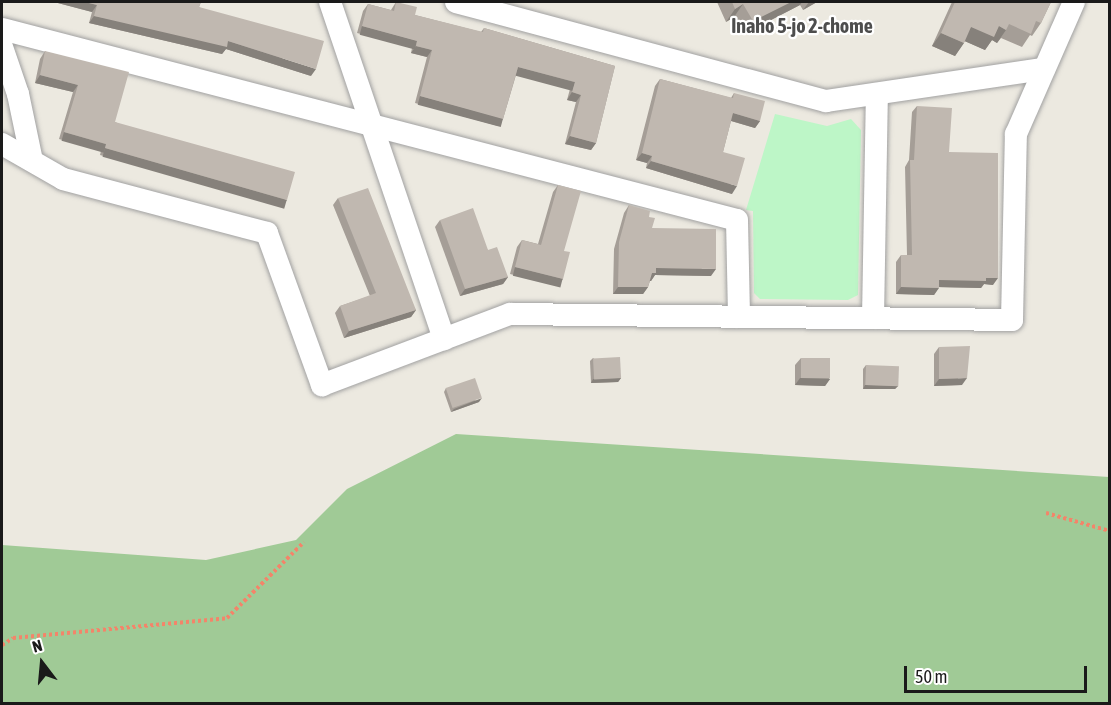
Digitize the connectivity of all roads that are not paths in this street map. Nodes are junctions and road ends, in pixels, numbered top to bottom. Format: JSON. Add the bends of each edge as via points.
{"nodes":[{"id":1,"x":330,"y":2,"type":"edge"},
{"id":2,"x":456,"y":2,"type":"edge"},
{"id":3,"x":1074,"y":2,"type":"edge"},
{"id":4,"x":2,"y":29,"type":"edge"},
{"id":5,"x":2,"y":47,"type":"edge"},
{"id":6,"x":1044,"y":69,"type":"junction"},
{"id":7,"x":877,"y":94,"type":"junction"},
{"id":8,"x":372,"y":126,"type":"junction"},
{"id":9,"x":2,"y":144,"type":"edge"},
{"id":10,"x":32,"y":161,"type":"junction"},
{"id":11,"x":739,"y":317,"type":"junction"},
{"id":12,"x":873,"y":318,"type":"junction"},
{"id":13,"x":444,"y":339,"type":"junction"}],
"edges":[{"from":1,"to":8,"type":"street"},
{"from":2,"to":7,"type":"street","via":[[826,101]]},
{"from":3,"to":6,"type":"street"},
{"from":4,"to":8,"type":"street"},
{"from":5,"to":10,"type":"street","via":[[18,94]]},
{"from":6,"to":7,"type":"street"},
{"from":6,"to":12,"type":"street","via":[[1016,134],[1012,320]]},
{"from":7,"to":12,"type":"street"},
{"from":8,"to":11,"type":"street","via":[[737,220]]},
{"from":8,"to":13,"type":"street"},
{"from":9,"to":10,"type":"street"},
{"from":10,"to":13,"type":"street","via":[[63,178],[267,232],[322,385]]},
{"from":11,"to":12,"type":"street"},
{"from":11,"to":13,"type":"street","via":[[510,314]]}]}
